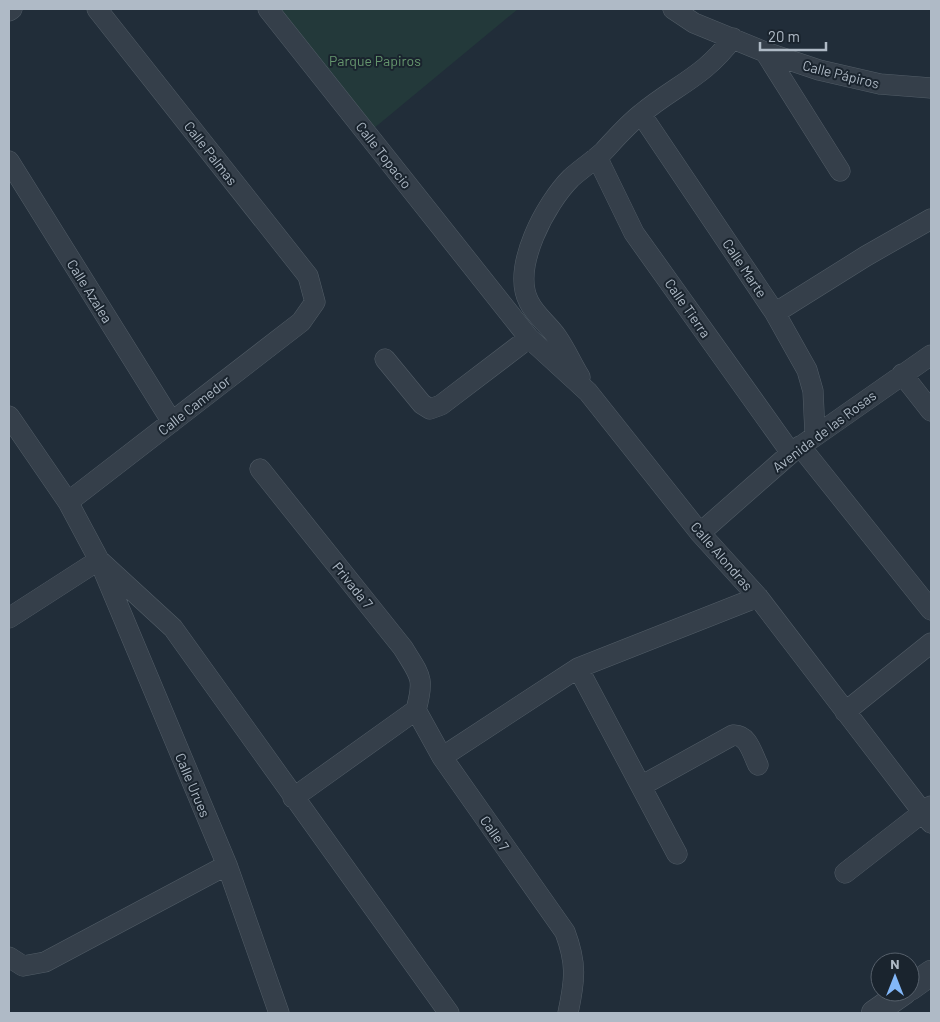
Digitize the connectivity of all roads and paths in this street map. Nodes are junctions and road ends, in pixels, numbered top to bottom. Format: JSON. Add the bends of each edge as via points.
{"nodes":[{"id":1,"x":12,"y":9,"type":"edge"},
{"id":2,"x":97,"y":9,"type":"edge"},
{"id":3,"x":268,"y":9,"type":"edge"},
{"id":4,"x":673,"y":9,"type":"edge"},
{"id":5,"x":9,"y":11,"type":"edge"},
{"id":6,"x":733,"y":38,"type":"junction"},
{"id":7,"x":765,"y":52,"type":"junction"},
{"id":8,"x":931,"y":88,"type":"edge"},
{"id":9,"x":641,"y":114,"type":"junction"},
{"id":10,"x":597,"y":157,"type":"junction"},
{"id":11,"x":9,"y":161,"type":"edge"},
{"id":12,"x":840,"y":171,"type":"dead end"},
{"id":13,"x":931,"y":219,"type":"edge"},
{"id":14,"x":499,"y":301,"type":"joint"},
{"id":15,"x":315,"y":302,"type":"joint"},
{"id":16,"x":775,"y":313,"type":"junction"},
{"id":17,"x":529,"y":338,"type":"junction"},
{"id":18,"x":931,"y":355,"type":"edge"},
{"id":19,"x":385,"y":359,"type":"dead end"},
{"id":20,"x":902,"y":374,"type":"junction"},
{"id":21,"x":588,"y":392,"type":"junction"},
{"id":22,"x":931,"y":411,"type":"edge"},
{"id":23,"x":9,"y":416,"type":"edge"},
{"id":24,"x":172,"y":422,"type":"junction"},
{"id":25,"x":802,"y":444,"type":"junction"},
{"id":26,"x":260,"y":469,"type":"dead end"},
{"id":27,"x":68,"y":502,"type":"junction"},
{"id":28,"x":700,"y":533,"type":"junction"},
{"id":29,"x":99,"y":560,"type":"junction"},
{"id":30,"x":758,"y":597,"type":"junction"},
{"id":31,"x":931,"y":610,"type":"edge"},
{"id":32,"x":9,"y":618,"type":"edge"},
{"id":33,"x":931,"y":643,"type":"edge"},
{"id":34,"x":578,"y":668,"type":"junction"},
{"id":35,"x":416,"y":710,"type":"junction"},
{"id":36,"x":845,"y":712,"type":"junction"},
{"id":37,"x":442,"y":757,"type":"junction"},
{"id":38,"x":758,"y":765,"type":"dead end"},
{"id":39,"x":641,"y":786,"type":"junction"},
{"id":40,"x":293,"y":798,"type":"junction"},
{"id":41,"x":928,"y":814,"type":"edge"},
{"id":42,"x":677,"y":854,"type":"dead end"},
{"id":43,"x":227,"y":865,"type":"junction"},
{"id":44,"x":845,"y":873,"type":"dead end"},
{"id":45,"x":9,"y":957,"type":"edge"},
{"id":46,"x":931,"y":973,"type":"edge"},
{"id":47,"x":920,"y":981,"type":"edge"},
{"id":48,"x":890,"y":1002,"type":"edge"},
{"id":49,"x":279,"y":1013,"type":"edge"},
{"id":50,"x":449,"y":1013,"type":"edge"},
{"id":51,"x":568,"y":1013,"type":"edge"},
{"id":52,"x":874,"y":1013,"type":"edge"}],
"edges":[{"from":1,"to":5,"type":"street"},
{"from":2,"to":15,"type":"street","name":"Calle Palmas","via":[[308,276]]},
{"from":3,"to":14,"type":"street","name":"Calle Topacio"},
{"from":4,"to":6,"type":"street","name":"Calle Pápiros","via":[[694,23]]},
{"from":6,"to":7,"type":"street","name":"Calle Pápiros"},
{"from":6,"to":9,"type":"street","via":[[702,73]]},
{"from":7,"to":8,"type":"street","name":"Calle Pápiros","via":[[819,70],[880,84]]},
{"from":7,"to":12,"type":"street"},
{"from":9,"to":10,"type":"street"},
{"from":9,"to":16,"type":"street","name":"Calle Marte"},
{"from":10,"to":21,"type":"street","via":[[570,179],[547,211],[525,260],[524,279],[528,302],[557,337]]},
{"from":10,"to":25,"type":"street","name":"Calle Tierra","via":[[634,233]]},
{"from":11,"to":24,"type":"street","name":"Calle Azalea"},
{"from":13,"to":16,"type":"street"},
{"from":14,"to":17,"type":"street","name":"Calle Alondras"},
{"from":15,"to":24,"type":"street","name":"Calle Camedor","via":[[301,322]]},
{"from":16,"to":25,"type":"street","name":"Calle Marte","via":[[807,370],[813,390]]},
{"from":17,"to":19,"type":"street","via":[[441,405],[430,409],[422,404]]},
{"from":17,"to":21,"type":"street","name":"Calle Alondras"},
{"from":18,"to":20,"type":"street","name":"Avenida de las Rosas"},
{"from":20,"to":22,"type":"street"},
{"from":20,"to":25,"type":"street","name":"Avenida de las Rosas"},
{"from":21,"to":28,"type":"street","name":"Calle Alondras"},
{"from":23,"to":27,"type":"street","name":"Calle Urues"},
{"from":24,"to":27,"type":"street","name":"Calle Camedor"},
{"from":25,"to":28,"type":"street","name":"Avenida de las Rosas"},
{"from":25,"to":31,"type":"street","name":"Calle Tierra"},
{"from":26,"to":35,"type":"street","name":"Privada 7","via":[[403,648],[422,679]]},
{"from":27,"to":29,"type":"street","name":"Calle Urues"},
{"from":28,"to":30,"type":"street","name":"Calle Alondras"},
{"from":29,"to":32,"type":"street"},
{"from":29,"to":40,"type":"street","name":"Calle Urues","via":[[173,628]]},
{"from":29,"to":43,"type":"street","name":"Calle Urues"},
{"from":30,"to":34,"type":"street"},
{"from":30,"to":36,"type":"street","name":"Calle Alondras"},
{"from":33,"to":36,"type":"street"},
{"from":34,"to":37,"type":"street"},
{"from":34,"to":39,"type":"street"},
{"from":35,"to":37,"type":"street","name":"Calle 7"},
{"from":35,"to":40,"type":"street"},
{"from":36,"to":41,"type":"street","name":"Calle Alondras"},
{"from":37,"to":51,"type":"street","name":"Calle 7","via":[[565,932],[573,955],[574,981]]},
{"from":38,"to":39,"type":"street","via":[[745,738],[733,735]]},
{"from":39,"to":42,"type":"street"},
{"from":40,"to":50,"type":"street","name":"Calle Urues"},
{"from":41,"to":44,"type":"street"},
{"from":43,"to":45,"type":"street","via":[[45,962],[23,966]]},
{"from":43,"to":49,"type":"street","name":"Calle Urues"},
{"from":46,"to":47,"type":"street"},
{"from":48,"to":52,"type":"street"}]}
